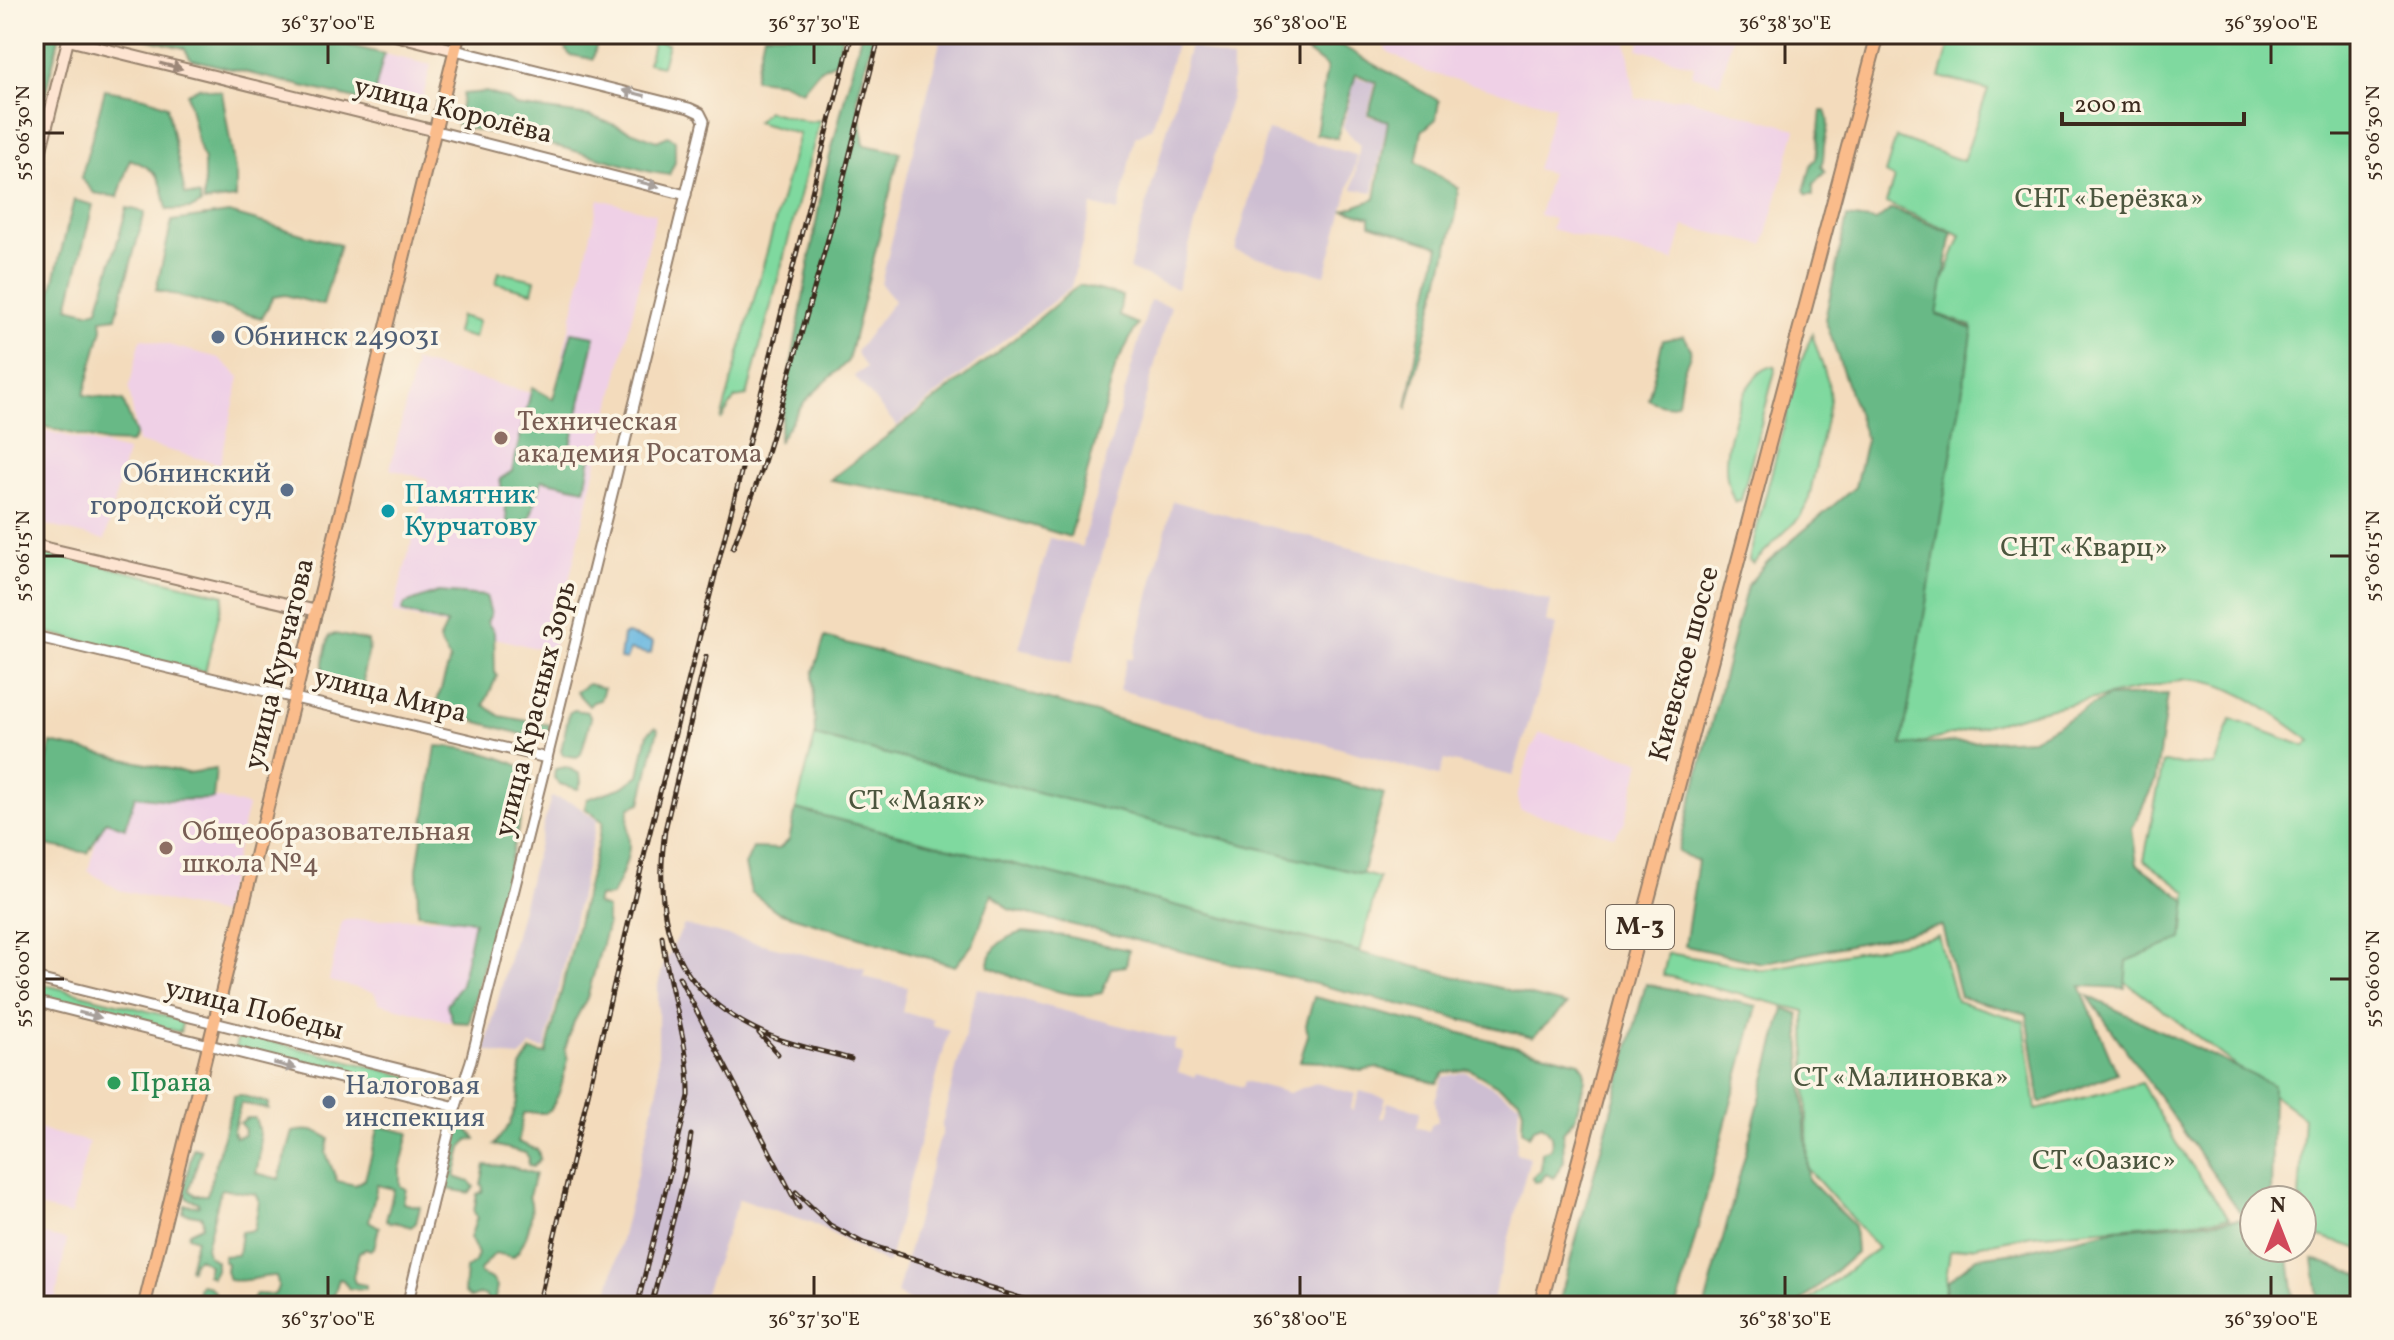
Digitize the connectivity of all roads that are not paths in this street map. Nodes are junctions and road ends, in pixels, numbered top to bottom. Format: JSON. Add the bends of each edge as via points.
{"nodes":[{"id":1,"x":391,"y":34,"type":"edge"},
{"id":2,"x":459,"y":34,"type":"edge"},
{"id":3,"x":1878,"y":34,"type":"edge"},
{"id":4,"x":69,"y":37,"type":"edge"},
{"id":5,"x":455,"y":50,"type":"junction"},
{"id":6,"x":436,"y":131,"type":"junction"},
{"id":7,"x":34,"y":178,"type":"edge"},
{"id":8,"x":686,"y":195,"type":"junction"},
{"id":9,"x":34,"y":545,"type":"edge"},
{"id":10,"x":317,"y":611,"type":"junction"},
{"id":11,"x":34,"y":636,"type":"edge"},
{"id":12,"x":296,"y":698,"type":"junction"},
{"id":13,"x":547,"y":758,"type":"junction"},
{"id":14,"x":34,"y":978,"type":"edge"},
{"id":15,"x":34,"y":1001,"type":"edge"},
{"id":16,"x":214,"y":1024,"type":"junction"},
{"id":17,"x":209,"y":1045,"type":"junction"},
{"id":18,"x":463,"y":1085,"type":"junction"},
{"id":19,"x":456,"y":1107,"type":"junction"},
{"id":20,"x":144,"y":1306,"type":"edge"},
{"id":21,"x":407,"y":1306,"type":"edge"},
{"id":22,"x":1540,"y":1306,"type":"edge"}],
"edges":[{"from":1,"to":5,"type":"main road"},
{"from":2,"to":5,"type":"main road","name":"улица Курчатова"},
{"from":3,"to":22,"type":"highway","name":"Киевское шоссе","number":"М-3"},
{"from":4,"to":6,"type":"main road","name":"улица Королёва","one_way":true},
{"from":4,"to":7,"type":"main road"},
{"from":5,"to":6,"type":"main road","name":"улица Курчатова"},
{"from":8,"to":5,"type":"street","name":"улица Красных Зорь","one_way":true,"via":[[704,121],[700,113]]},
{"from":6,"to":8,"type":"street","name":"улица Королёва","one_way":true},
{"from":6,"to":10,"type":"main road","name":"улица Курчатова"},
{"from":8,"to":13,"type":"street","name":"улица Красных Зорь"},
{"from":9,"to":10,"type":"main road"},
{"from":10,"to":12,"type":"main road","name":"улица Курчатова"},
{"from":11,"to":12,"type":"street","name":"улица Мира"},
{"from":12,"to":13,"type":"street","name":"улица Мира"},
{"from":12,"to":16,"type":"main road","name":"улица Курчатова"},
{"from":13,"to":18,"type":"street","name":"улица Красных Зорь"},
{"from":14,"to":16,"type":"street","name":"улица Победы"},
{"from":15,"to":17,"type":"street","name":"улица Победы","one_way":true},
{"from":16,"to":17,"type":"main road","name":"улица Курчатова"},
{"from":16,"to":18,"type":"street","name":"улица Победы"},
{"from":17,"to":19,"type":"street","name":"улица Победы","one_way":true},
{"from":17,"to":20,"type":"main road","name":"улица Курчатова"},
{"from":18,"to":19,"type":"street","name":"улица Красных Зорь"},
{"from":19,"to":21,"type":"street","name":"улица Красных Зорь"}]}
